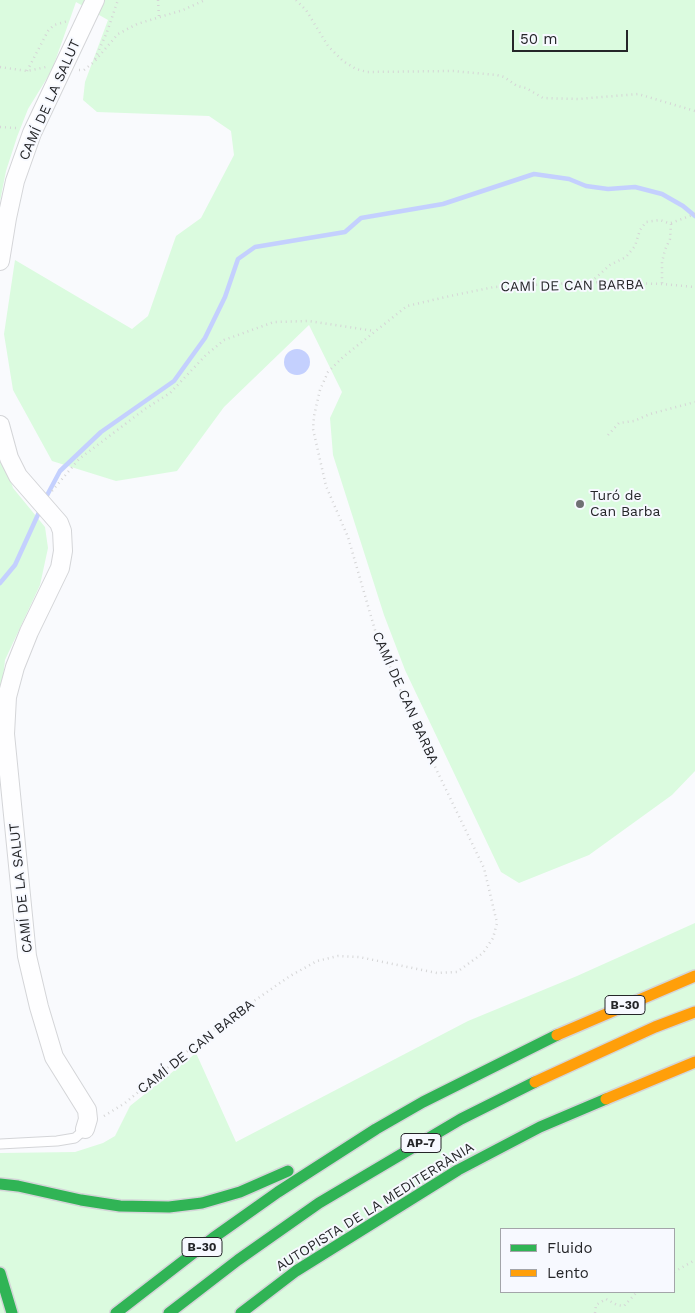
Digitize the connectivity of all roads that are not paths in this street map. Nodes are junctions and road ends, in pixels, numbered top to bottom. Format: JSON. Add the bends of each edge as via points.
{"nodes":[{"id":1,"x":95,"y":0,"type":"edge"},
{"id":2,"x":0,"y":261,"type":"edge"},
{"id":3,"x":0,"y":425,"type":"edge"},
{"id":4,"x":695,"y":976,"type":"edge"},
{"id":5,"x":695,"y":1012,"type":"edge"},
{"id":6,"x":695,"y":1062,"type":"edge"},
{"id":7,"x":85,"y":1129,"type":"joint"},
{"id":8,"x":0,"y":1144,"type":"edge"},
{"id":9,"x":341,"y":1152,"type":"junction"},
{"id":10,"x":0,"y":1184,"type":"edge"},
{"id":11,"x":0,"y":1274,"type":"edge"},
{"id":12,"x":12,"y":1313,"type":"edge"},
{"id":13,"x":116,"y":1313,"type":"edge"},
{"id":14,"x":169,"y":1313,"type":"edge"},
{"id":15,"x":241,"y":1313,"type":"edge"}],
"edges":[{"from":1,"to":2,"type":"street","name":"CAMÍ DE LA SALUT","via":[[29,141],[15,181]]},
{"from":3,"to":7,"type":"street","name":"CAMÍ DE LA SALUT","via":[[18,476],[62,532],[62,560],[15,667],[7,697],[5,734],[27,956],[54,1057],[87,1110]]},
{"from":4,"to":9,"type":"highway","number":"B-30","via":[[500,1062],[423,1102]]},
{"from":5,"to":14,"type":"highway","number":"AP-7","via":[[655,1026],[461,1119],[319,1203]]},
{"from":6,"to":15,"type":"highway","name":"AUTOPISTA DE LA MEDITERRÀNIA","via":[[540,1127],[458,1170],[296,1271]]},
{"from":7,"to":8,"type":"lane","via":[[75,1138]]},
{"from":9,"to":10,"type":"highway","via":[[240,1192],[202,1203],[169,1207],[120,1206]]},
{"from":9,"to":13,"type":"highway","number":"B-30","via":[[222,1232]]},
{"from":11,"to":12,"type":"highway"}]}
